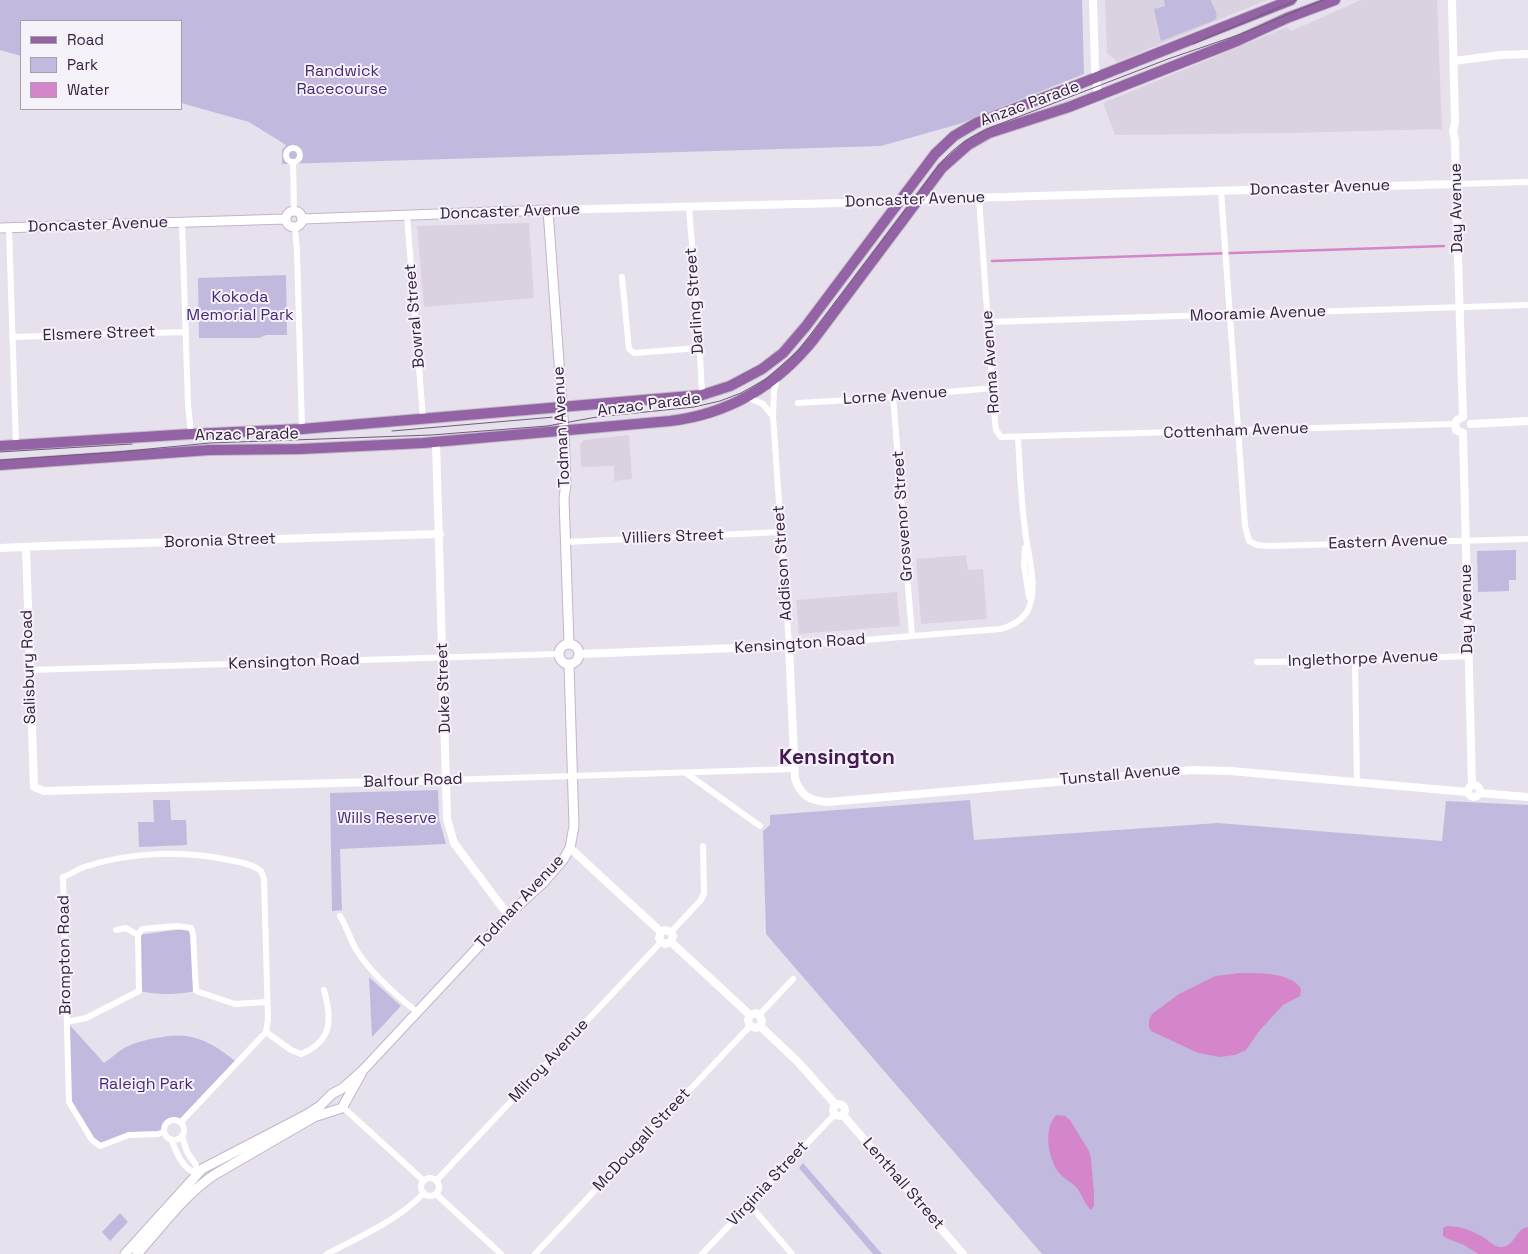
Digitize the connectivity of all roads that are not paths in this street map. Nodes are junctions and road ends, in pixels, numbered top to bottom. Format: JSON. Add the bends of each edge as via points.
{"nodes":[{"id":1,"x":1093,"y":0,"type":"edge"},
{"id":2,"x":1291,"y":0,"type":"edge"},
{"id":3,"x":1335,"y":0,"type":"edge"},
{"id":4,"x":1452,"y":0,"type":"edge"},
{"id":5,"x":1528,"y":54,"type":"edge"},
{"id":6,"x":1454,"y":61,"type":"junction"},
{"id":7,"x":1096,"y":78,"type":"junction"},
{"id":8,"x":1098,"y":95,"type":"junction"},
{"id":9,"x":293,"y":162,"type":"dead end"},
{"id":10,"x":1528,"y":182,"type":"edge"},
{"id":11,"x":1456,"y":184,"type":"junction"},
{"id":12,"x":1221,"y":191,"type":"junction"},
{"id":13,"x":979,"y":198,"type":"junction"},
{"id":14,"x":919,"y":200,"type":"junction"},
{"id":15,"x":901,"y":201,"type":"junction"},
{"id":16,"x":689,"y":207,"type":"junction"},
{"id":17,"x":548,"y":210,"type":"junction"},
{"id":18,"x":294,"y":211,"type":"junction"},
{"id":19,"x":407,"y":215,"type":"junction"},
{"id":20,"x":286,"y":219,"type":"junction"},
{"id":21,"x":302,"y":219,"type":"junction"},
{"id":22,"x":182,"y":222,"type":"junction"},
{"id":23,"x":295,"y":227,"type":"junction"},
{"id":24,"x":5,"y":228,"type":"edge"},
{"id":25,"x":622,"y":277,"type":"dead end"},
{"id":26,"x":1528,"y":305,"type":"edge"},
{"id":27,"x":1459,"y":307,"type":"junction"},
{"id":28,"x":1231,"y":314,"type":"junction"},
{"id":29,"x":988,"y":322,"type":"junction"},
{"id":30,"x":186,"y":332,"type":"junction"},
{"id":31,"x":12,"y":337,"type":"junction"},
{"id":32,"x":699,"y":348,"type":"junction"},
{"id":33,"x":777,"y":378,"type":"junction"},
{"id":34,"x":993,"y":388,"type":"junction"},
{"id":35,"x":702,"y":395,"type":"junction"},
{"id":36,"x":894,"y":396,"type":"junction"},
{"id":37,"x":746,"y":397,"type":"junction"},
{"id":38,"x":798,"y":403,"type":"dead end"},
{"id":39,"x":562,"y":407,"type":"junction"},
{"id":40,"x":773,"y":416,"type":"junction"},
{"id":41,"x":1463,"y":417,"type":"junction"},
{"id":42,"x":423,"y":418,"type":"junction"},
{"id":43,"x":1528,"y":421,"type":"edge"},
{"id":44,"x":1455,"y":424,"type":"junction"},
{"id":45,"x":1470,"y":424,"type":"junction"},
{"id":46,"x":302,"y":429,"type":"junction"},
{"id":47,"x":564,"y":431,"type":"junction"},
{"id":48,"x":1238,"y":431,"type":"junction"},
{"id":49,"x":1463,"y":433,"type":"junction"},
{"id":50,"x":191,"y":434,"type":"junction"},
{"id":51,"x":1018,"y":437,"type":"junction"},
{"id":52,"x":436,"y":442,"type":"junction"},
{"id":53,"x":16,"y":445,"type":"junction"},
{"id":54,"x":0,"y":446,"type":"edge"},
{"id":55,"x":0,"y":465,"type":"edge"},
{"id":56,"x":781,"y":532,"type":"junction"},
{"id":57,"x":440,"y":534,"type":"junction"},
{"id":58,"x":1528,"y":539,"type":"edge"},
{"id":59,"x":1466,"y":540,"type":"junction"},
{"id":60,"x":566,"y":542,"type":"junction"},
{"id":61,"x":26,"y":547,"type":"junction"},
{"id":62,"x":0,"y":548,"type":"edge"},
{"id":63,"x":912,"y":636,"type":"junction"},
{"id":64,"x":569,"y":644,"type":"junction"},
{"id":65,"x":790,"y":646,"type":"junction"},
{"id":66,"x":559,"y":654,"type":"junction"},
{"id":67,"x":579,"y":654,"type":"junction"},
{"id":68,"x":1468,"y":656,"type":"junction"},
{"id":69,"x":443,"y":658,"type":"junction"},
{"id":70,"x":1355,"y":661,"type":"junction"},
{"id":71,"x":1257,"y":662,"type":"dead end"},
{"id":72,"x":569,"y":664,"type":"junction"},
{"id":73,"x":30,"y":670,"type":"junction"},
{"id":74,"x":793,"y":769,"type":"junction"},
{"id":75,"x":685,"y":773,"type":"junction"},
{"id":76,"x":573,"y":776,"type":"junction"},
{"id":77,"x":447,"y":780,"type":"junction"},
{"id":78,"x":1357,"y":783,"type":"junction"},
{"id":79,"x":34,"y":787,"type":"joint"},
{"id":80,"x":1470,"y":788,"type":"junction"},
{"id":81,"x":1528,"y":797,"type":"edge"},
{"id":82,"x":760,"y":826,"type":"dead end"},
{"id":83,"x":703,"y":846,"type":"dead end"},
{"id":84,"x":570,"y":848,"type":"junction"},
{"id":85,"x":508,"y":915,"type":"junction"},
{"id":86,"x":340,"y":916,"type":"dead end"},
{"id":87,"x":116,"y":930,"type":"dead end"},
{"id":88,"x":661,"y":932,"type":"junction"},
{"id":89,"x":671,"y":932,"type":"junction"},
{"id":90,"x":138,"y":935,"type":"junction"},
{"id":91,"x":661,"y":942,"type":"junction"},
{"id":92,"x":671,"y":942,"type":"junction"},
{"id":93,"x":793,"y":979,"type":"dead end"},
{"id":94,"x":324,"y":990,"type":"dead end"},
{"id":95,"x":267,"y":1002,"type":"junction"},
{"id":96,"x":417,"y":1012,"type":"junction"},
{"id":97,"x":759,"y":1015,"type":"junction"},
{"id":98,"x":750,"y":1016,"type":"junction"},
{"id":99,"x":66,"y":1022,"type":"junction"},
{"id":100,"x":750,"y":1026,"type":"junction"},
{"id":101,"x":760,"y":1026,"type":"junction"},
{"id":102,"x":266,"y":1032,"type":"junction"},
{"id":103,"x":364,"y":1069,"type":"junction"},
{"id":104,"x":332,"y":1094,"type":"junction"},
{"id":105,"x":343,"y":1105,"type":"junction"},
{"id":106,"x":836,"y":1105,"type":"junction"},
{"id":107,"x":835,"y":1114,"type":"junction"},
{"id":108,"x":844,"y":1115,"type":"junction"},
{"id":109,"x":181,"y":1122,"type":"junction"},
{"id":110,"x":164,"y":1132,"type":"junction"},
{"id":111,"x":182,"y":1136,"type":"junction"},
{"id":112,"x":171,"y":1140,"type":"junction"},
{"id":113,"x":229,"y":1165,"type":"junction"},
{"id":114,"x":197,"y":1174,"type":"junction"},
{"id":115,"x":436,"y":1180,"type":"junction"},
{"id":116,"x":424,"y":1181,"type":"junction"},
{"id":117,"x":424,"y":1193,"type":"junction"},
{"id":118,"x":436,"y":1194,"type":"junction"},
{"id":119,"x":183,"y":1202,"type":"junction"},
{"id":120,"x":749,"y":1204,"type":"junction"},
{"id":121,"x":140,"y":1253,"type":"edge"},
{"id":122,"x":124,"y":1254,"type":"edge"},
{"id":123,"x":327,"y":1254,"type":"edge"},
{"id":124,"x":501,"y":1254,"type":"edge"},
{"id":125,"x":535,"y":1254,"type":"edge"},
{"id":126,"x":702,"y":1254,"type":"edge"},
{"id":127,"x":792,"y":1254,"type":"edge"},
{"id":128,"x":963,"y":1254,"type":"edge"}],
"edges":[{"from":1,"to":7,"type":"street"},
{"from":2,"to":7,"type":"main road","name":"Anzac Parade"},
{"from":3,"to":8,"type":"main road","name":"Anzac Parade"},
{"from":4,"to":6,"type":"street","name":"Day Avenue"},
{"from":5,"to":6,"type":"street"},
{"from":6,"to":11,"type":"street","name":"Day Avenue"},
{"from":7,"to":8,"type":"street"},
{"from":7,"to":15,"type":"main road","name":"Anzac Parade","via":[[960,131],[935,154]]},
{"from":8,"to":14,"type":"main road","name":"Anzac Parade","via":[[974,141],[942,168]]},
{"from":9,"to":18,"type":"street"},
{"from":10,"to":11,"type":"street","name":"Doncaster Avenue"},
{"from":11,"to":12,"type":"street","name":"Doncaster Avenue"},
{"from":11,"to":27,"type":"street","name":"Day Avenue"},
{"from":12,"to":13,"type":"street","name":"Doncaster Avenue"},
{"from":12,"to":28,"type":"street"},
{"from":13,"to":14,"type":"street","name":"Doncaster Avenue"},
{"from":13,"to":29,"type":"street","name":"Roma Avenue"},
{"from":14,"to":15,"type":"street","name":"Doncaster Avenue"},
{"from":14,"to":33,"type":"main road","name":"Anzac Parade","via":[[814,340]]},
{"from":15,"to":16,"type":"street","name":"Doncaster Avenue"},
{"from":15,"to":35,"type":"main road","name":"Anzac Parade","via":[[782,353],[742,381]]},
{"from":16,"to":17,"type":"street","name":"Doncaster Avenue"},
{"from":16,"to":32,"type":"street","name":"Darling Street"},
{"from":17,"to":19,"type":"main road","name":"Doncaster Avenue"},
{"from":17,"to":39,"type":"main road","name":"Todman Avenue"},
{"from":18,"to":20,"type":"main road","via":[[287,214]]},
{"from":18,"to":21,"type":"main road"},
{"from":19,"to":21,"type":"main road","name":"Doncaster Avenue"},
{"from":19,"to":42,"type":"street","name":"Bowral Street"},
{"from":20,"to":22,"type":"main road","name":"Doncaster Avenue"},
{"from":20,"to":23,"type":"main road"},
{"from":21,"to":23,"type":"main road"},
{"from":22,"to":24,"type":"main road","name":"Doncaster Avenue"},
{"from":22,"to":30,"type":"street"},
{"from":23,"to":46,"type":"street"},
{"from":24,"to":31,"type":"street"},
{"from":25,"to":32,"type":"street","via":[[628,349],[634,353]]},
{"from":26,"to":27,"type":"street","name":"Mooramie Avenue"},
{"from":27,"to":28,"type":"street","name":"Mooramie Avenue"},
{"from":27,"to":41,"type":"street","name":"Day Avenue"},
{"from":28,"to":29,"type":"street","name":"Mooramie Avenue"},
{"from":28,"to":48,"type":"street"},
{"from":29,"to":34,"type":"street","name":"Roma Avenue"},
{"from":30,"to":31,"type":"street","name":"Elsmere Street"},
{"from":30,"to":50,"type":"street"},
{"from":31,"to":53,"type":"street"},
{"from":32,"to":35,"type":"street","name":"Darling Street"},
{"from":33,"to":37,"type":"main road","name":"Anzac Parade"},
{"from":33,"to":40,"type":"street","name":"Addison Street"},
{"from":34,"to":36,"type":"street","name":"Lorne Avenue"},
{"from":34,"to":51,"type":"street","name":"Roma Avenue","via":[[996,430],[1001,437]]},
{"from":35,"to":39,"type":"main road","name":"Anzac Parade"},
{"from":36,"to":38,"type":"street","name":"Lorne Avenue"},
{"from":36,"to":63,"type":"street","name":"Grosvenor Street"},
{"from":37,"to":40,"type":"street","via":[[763,404]]},
{"from":37,"to":47,"type":"main road","name":"Anzac Parade","via":[[715,411],[685,419]]},
{"from":39,"to":42,"type":"main road","name":"Anzac Parade"},
{"from":39,"to":47,"type":"main road","name":"Todman Avenue"},
{"from":40,"to":56,"type":"street","name":"Addison Street"},
{"from":41,"to":44,"type":"street"},
{"from":41,"to":45,"type":"street"},
{"from":42,"to":46,"type":"main road","name":"Anzac Parade"},
{"from":43,"to":45,"type":"street"},
{"from":44,"to":48,"type":"street","name":"Cottenham Avenue"},
{"from":44,"to":49,"type":"street","via":[[1456,430]]},
{"from":45,"to":49,"type":"street","via":[[1469,430]]},
{"from":46,"to":50,"type":"main road","name":"Anzac Parade"},
{"from":47,"to":52,"type":"main road","name":"Anzac Parade"},
{"from":47,"to":60,"type":"main road","name":"Todman Avenue"},
{"from":48,"to":51,"type":"street","name":"Cottenham Avenue"},
{"from":48,"to":59,"type":"street","name":"Eastern Avenue","via":[[1245,526],[1249,541],[1257,545]]},
{"from":49,"to":59,"type":"street","name":"Day Avenue"},
{"from":50,"to":53,"type":"main road","name":"Anzac Parade"},
{"from":51,"to":63,"type":"street","name":"Kensington Road","via":[[1026,538],[1024,564],[1030,601],[1027,610],[1019,622],[1009,627]]},
{"from":52,"to":55,"type":"main road","name":"Anzac Parade","via":[[209,450]]},
{"from":52,"to":57,"type":"street","name":"Duke Street"},
{"from":53,"to":54,"type":"main road","name":"Anzac Parade"},
{"from":56,"to":60,"type":"street","name":"Villiers Street"},
{"from":56,"to":65,"type":"street","name":"Addison Street"},
{"from":57,"to":61,"type":"street","name":"Boronia Street"},
{"from":57,"to":69,"type":"street","name":"Duke Street"},
{"from":58,"to":59,"type":"street","name":"Eastern Avenue"},
{"from":59,"to":68,"type":"street","name":"Day Avenue"},
{"from":60,"to":64,"type":"main road","name":"Todman Avenue"},
{"from":61,"to":62,"type":"street","name":"Boronia Street"},
{"from":61,"to":73,"type":"street","name":"Salisbury Road"},
{"from":63,"to":65,"type":"street","name":"Kensington Road"},
{"from":64,"to":66,"type":"main road","via":[[563,646]]},
{"from":64,"to":67,"type":"main road","via":[[577,648]]},
{"from":65,"to":67,"type":"street","name":"Kensington Road"},
{"from":65,"to":74,"type":"street","name":"Addison Street"},
{"from":66,"to":69,"type":"street","name":"Kensington Road"},
{"from":66,"to":72,"type":"main road","via":[[561,660]]},
{"from":67,"to":72,"type":"main road","via":[[577,660]]},
{"from":68,"to":70,"type":"street","name":"Inglethorpe Avenue"},
{"from":68,"to":80,"type":"street","name":"Day Avenue"},
{"from":69,"to":73,"type":"street","name":"Kensington Road"},
{"from":69,"to":77,"type":"street","name":"Duke Street"},
{"from":70,"to":71,"type":"street","name":"Inglethorpe Avenue"},
{"from":70,"to":78,"type":"street"},
{"from":72,"to":76,"type":"main road","name":"Todman Avenue"},
{"from":73,"to":79,"type":"street","name":"Salisbury Road"},
{"from":74,"to":75,"type":"street","name":"Balfour Road"},
{"from":74,"to":78,"type":"street","name":"Tunstall Avenue","via":[[802,794],[809,799],[828,802],[1192,770]]},
{"from":75,"to":76,"type":"street","name":"Balfour Road"},
{"from":75,"to":82,"type":"street"},
{"from":76,"to":77,"type":"street","name":"Balfour Road"},
{"from":76,"to":84,"type":"main road","name":"Todman Avenue","via":[[574,826]]},
{"from":77,"to":79,"type":"street","name":"Balfour Road","via":[[44,791]]},
{"from":77,"to":85,"type":"street","name":"Duke Street","via":[[447,820],[454,843]]},
{"from":78,"to":80,"type":"street","name":"Tunstall Avenue"},
{"from":80,"to":81,"type":"street","via":[[1478,787],[1480,793]]},
{"from":83,"to":89,"type":"street","via":[[704,893]]},
{"from":84,"to":85,"type":"main road","name":"Todman Avenue","via":[[543,883]]},
{"from":84,"to":88,"type":"street"},
{"from":85,"to":96,"type":"main road","name":"Todman Avenue"},
{"from":86,"to":96,"type":"street","via":[[359,954]]},
{"from":87,"to":90,"type":"street","via":[[126,928]]},
{"from":88,"to":89,"type":"street"},
{"from":88,"to":91,"type":"street"},
{"from":89,"to":92,"type":"street"},
{"from":90,"to":95,"type":"street","via":[[142,929],[190,928],[196,991],[235,1004]]},
{"from":90,"to":99,"type":"street","via":[[139,991],[86,1018]]},
{"from":91,"to":92,"type":"street"},
{"from":91,"to":115,"type":"street","name":"Milroy Avenue"},
{"from":92,"to":98,"type":"street"},
{"from":93,"to":97,"type":"street"},
{"from":94,"to":102,"type":"street","via":[[329,1025],[324,1037],[306,1052],[300,1054],[291,1050]]},
{"from":95,"to":99,"type":"street","name":"Brompton Road","via":[[264,879],[261,871],[255,866],[211,856],[164,853],[114,859],[82,868],[63,878]]},
{"from":95,"to":102,"type":"street","name":"Brompton Road"},
{"from":96,"to":103,"type":"main road","name":"Todman Avenue"},
{"from":97,"to":98,"type":"street"},
{"from":97,"to":101,"type":"street"},
{"from":98,"to":100,"type":"street"},
{"from":99,"to":110,"type":"street","name":"Brompton Road","via":[[68,1102],[92,1140],[100,1146],[128,1135]]},
{"from":100,"to":101,"type":"street"},
{"from":100,"to":125,"type":"street","name":"McDougall Street"},
{"from":101,"to":106,"type":"street"},
{"from":102,"to":109,"type":"street"},
{"from":103,"to":104,"type":"main road","name":"Todman Avenue"},
{"from":103,"to":105,"type":"main road","name":"Todman Avenue"},
{"from":104,"to":105,"type":"main road","via":[[344,1094]]},
{"from":104,"to":105,"type":"main road","via":[[330,1105]]},
{"from":104,"to":114,"type":"main road","name":"Todman Avenue","via":[[306,1115]]},
{"from":105,"to":113,"type":"main road","via":[[314,1117]]},
{"from":105,"to":116,"type":"street"},
{"from":106,"to":107,"type":"street"},
{"from":106,"to":108,"type":"street","via":[[845,1107]]},
{"from":107,"to":108,"type":"street"},
{"from":107,"to":120,"type":"street","name":"Virginia Street"},
{"from":108,"to":128,"type":"street","name":"Lenthall Street"},
{"from":109,"to":110,"type":"street","via":[[168,1121]]},
{"from":109,"to":111,"type":"street"},
{"from":110,"to":112,"type":"street"},
{"from":111,"to":112,"type":"street"},
{"from":111,"to":114,"type":"street"},
{"from":112,"to":114,"type":"street","via":[[181,1161]]},
{"from":113,"to":114,"type":"main road","via":[[205,1175]]},
{"from":113,"to":119,"type":"main road","via":[[205,1181]]},
{"from":114,"to":119,"type":"main road","via":[[196,1184]]},
{"from":114,"to":122,"type":"main road","name":"Todman Avenue"},
{"from":115,"to":116,"type":"street"},
{"from":115,"to":118,"type":"street","via":[[439,1186]]},
{"from":116,"to":117,"type":"street"},
{"from":117,"to":118,"type":"street"},
{"from":117,"to":123,"type":"street","via":[[396,1218]]},
{"from":118,"to":124,"type":"street"},
{"from":119,"to":121,"type":"main road"},
{"from":120,"to":126,"type":"street","name":"Virginia Street"},
{"from":120,"to":127,"type":"street"}]}
